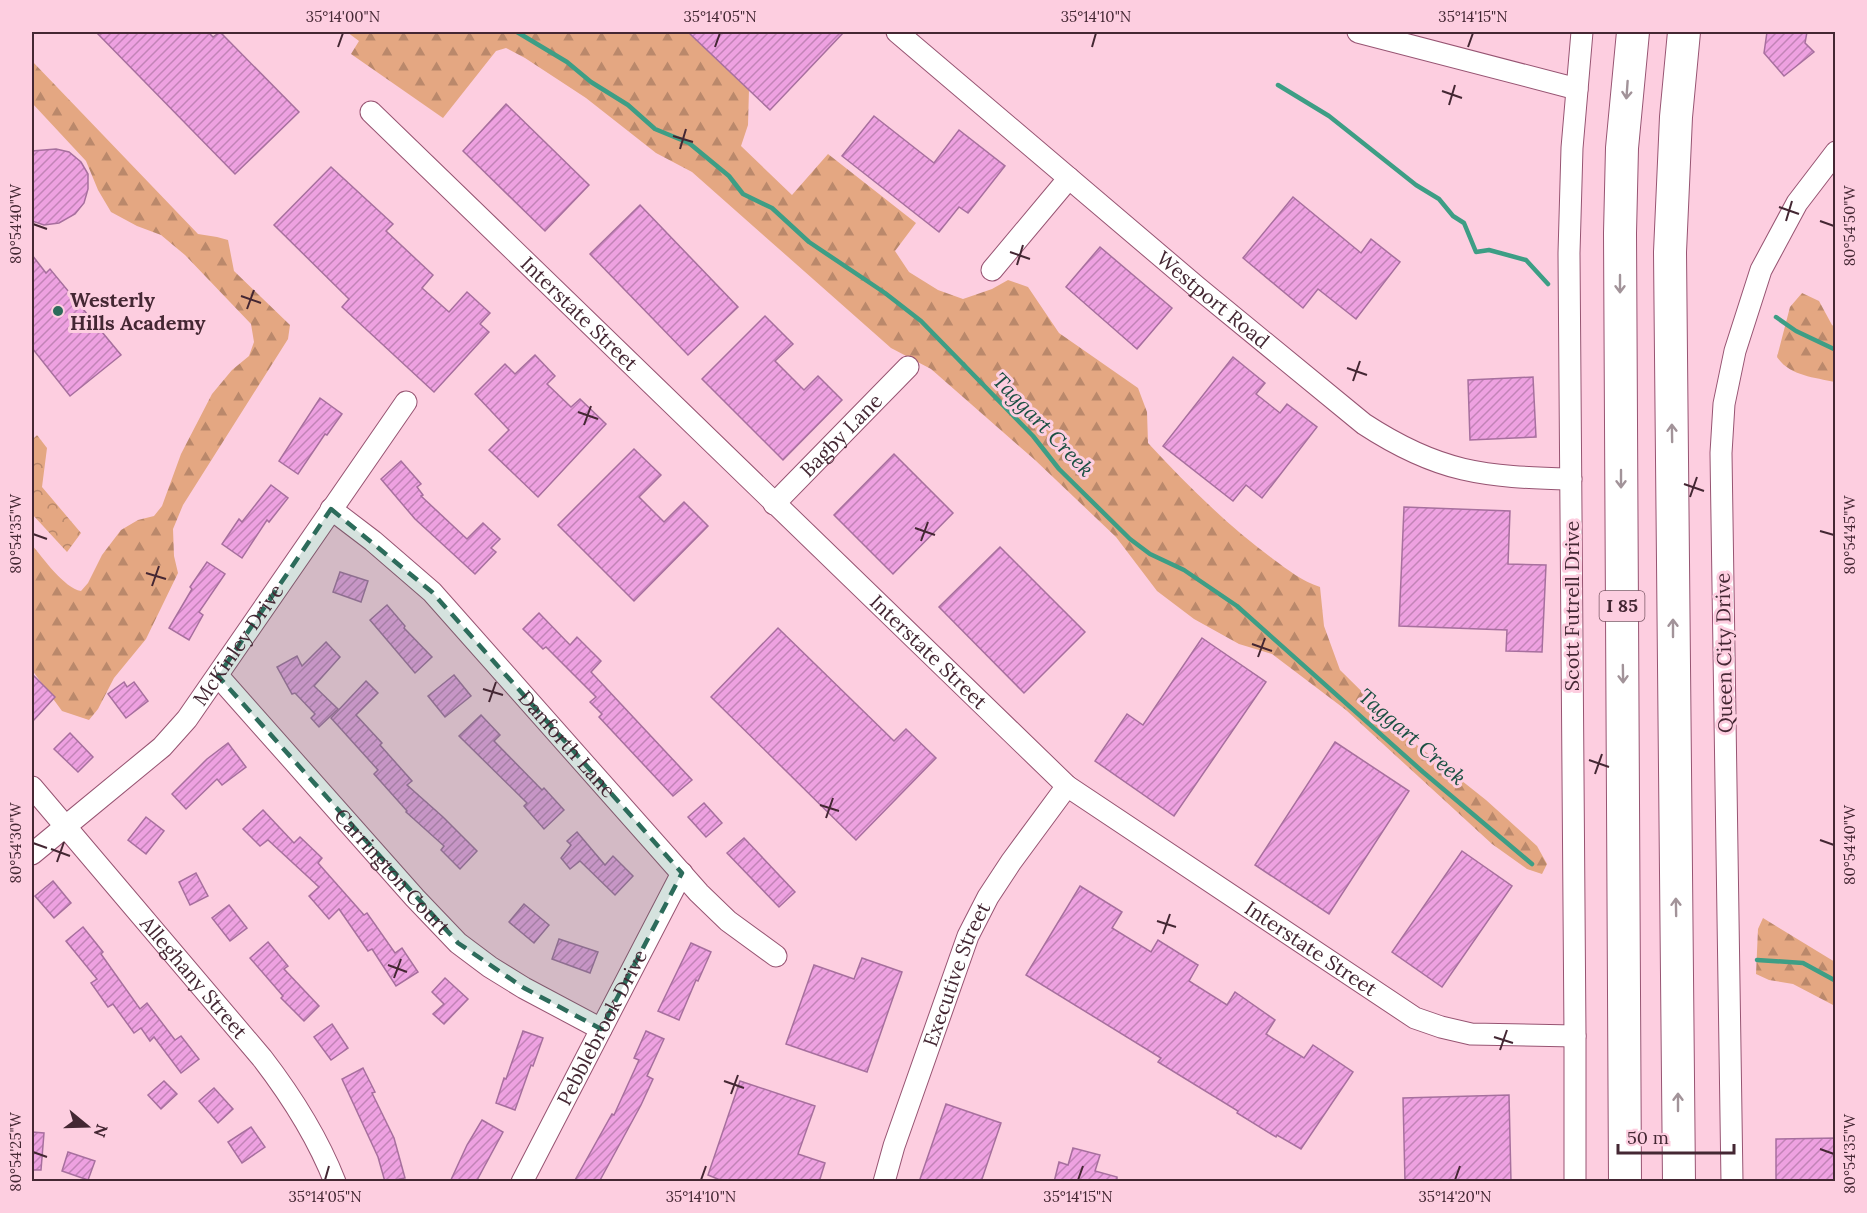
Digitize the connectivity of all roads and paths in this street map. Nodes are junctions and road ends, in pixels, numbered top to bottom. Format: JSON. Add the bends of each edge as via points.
{"nodes":[{"id":1,"x":897,"y":32,"type":"edge"},
{"id":2,"x":1358,"y":32,"type":"edge"},
{"id":3,"x":1582,"y":32,"type":"edge"},
{"id":4,"x":1633,"y":32,"type":"edge"},
{"id":5,"x":1684,"y":32,"type":"edge"},
{"id":6,"x":1577,"y":89,"type":"junction"},
{"id":7,"x":371,"y":112,"type":"dead end"},
{"id":8,"x":1836,"y":152,"type":"edge"},
{"id":9,"x":1069,"y":178,"type":"junction"},
{"id":10,"x":992,"y":270,"type":"dead end"},
{"id":11,"x":908,"y":367,"type":"dead end"},
{"id":12,"x":406,"y":402,"type":"dead end"},
{"id":13,"x":1571,"y":480,"type":"junction"},
{"id":14,"x":774,"y":504,"type":"junction"},
{"id":15,"x":331,"y":509,"type":"junction"},
{"id":16,"x":218,"y":676,"type":"junction"},
{"id":17,"x":1067,"y":786,"type":"junction"},
{"id":18,"x":32,"y":787,"type":"edge"},
{"id":19,"x":65,"y":826,"type":"junction"},
{"id":20,"x":32,"y":854,"type":"edge"},
{"id":21,"x":682,"y":873,"type":"junction"},
{"id":22,"x":776,"y":956,"type":"dead end"},
{"id":23,"x":601,"y":1029,"type":"junction"},
{"id":24,"x":1575,"y":1036,"type":"junction"},
{"id":25,"x":335,"y":1182,"type":"edge"},
{"id":26,"x":522,"y":1182,"type":"edge"},
{"id":27,"x":884,"y":1182,"type":"edge"},
{"id":28,"x":1575,"y":1182,"type":"edge"},
{"id":29,"x":1625,"y":1182,"type":"edge"},
{"id":30,"x":1679,"y":1182,"type":"edge"},
{"id":31,"x":1732,"y":1182,"type":"edge"}],
"edges":[{"from":1,"to":9,"type":"street","name":"Westport Road"},
{"from":2,"to":6,"type":"street"},
{"from":3,"to":6,"type":"street","name":"Scott Futrell Drive"},
{"from":4,"to":29,"type":"highway","number":"I 85","one_way":true,"via":[[1620,233]]},
{"from":30,"to":5,"type":"highway","number":"I 85","one_way":true,"via":[[1670,252]]},
{"from":6,"to":13,"type":"street","name":"Scott Futrell Drive","via":[[1569,253]]},
{"from":7,"to":14,"type":"street","name":"Interstate Street"},
{"from":8,"to":31,"type":"street","name":"Queen City Drive","via":[[1797,203],[1761,270],[1735,351],[1724,404],[1721,453]]},
{"from":9,"to":10,"type":"street"},
{"from":9,"to":13,"type":"street","name":"Westport Road","via":[[1364,424],[1394,443],[1426,459],[1472,472]]},
{"from":11,"to":14,"type":"street","name":"Bagby Lane"},
{"from":12,"to":15,"type":"street","name":"McKinley Drive"},
{"from":13,"to":24,"type":"street","name":"Scott Futrell Drive"},
{"from":14,"to":17,"type":"street","name":"Interstate Street"},
{"from":15,"to":16,"type":"street","name":"McKinley Drive"},
{"from":15,"to":21,"type":"street","name":"Danforth Lane","via":[[432,592]]},
{"from":16,"to":19,"type":"street","name":"McKinley Drive","via":[[162,747]]},
{"from":16,"to":23,"type":"street","name":"Carrington Court","via":[[458,943],[524,988]]},
{"from":17,"to":24,"type":"street","name":"Interstate Street","via":[[1415,1018],[1471,1034]]},
{"from":17,"to":27,"type":"street","name":"Executive Street","via":[[1011,862],[968,936]]},
{"from":18,"to":19,"type":"street","name":"Alleghany Street"},
{"from":19,"to":20,"type":"street","name":"McKinley Drive"},
{"from":19,"to":25,"type":"street","name":"Alleghany Street","via":[[290,1094]]},
{"from":21,"to":22,"type":"street","name":"Danforth Lane","via":[[728,921]]},
{"from":21,"to":23,"type":"street","name":"Pebblebrook Drive"},
{"from":23,"to":26,"type":"street","name":"Pebblebrook Drive"},
{"from":24,"to":28,"type":"street","name":"Scott Futrell Drive"}]}
